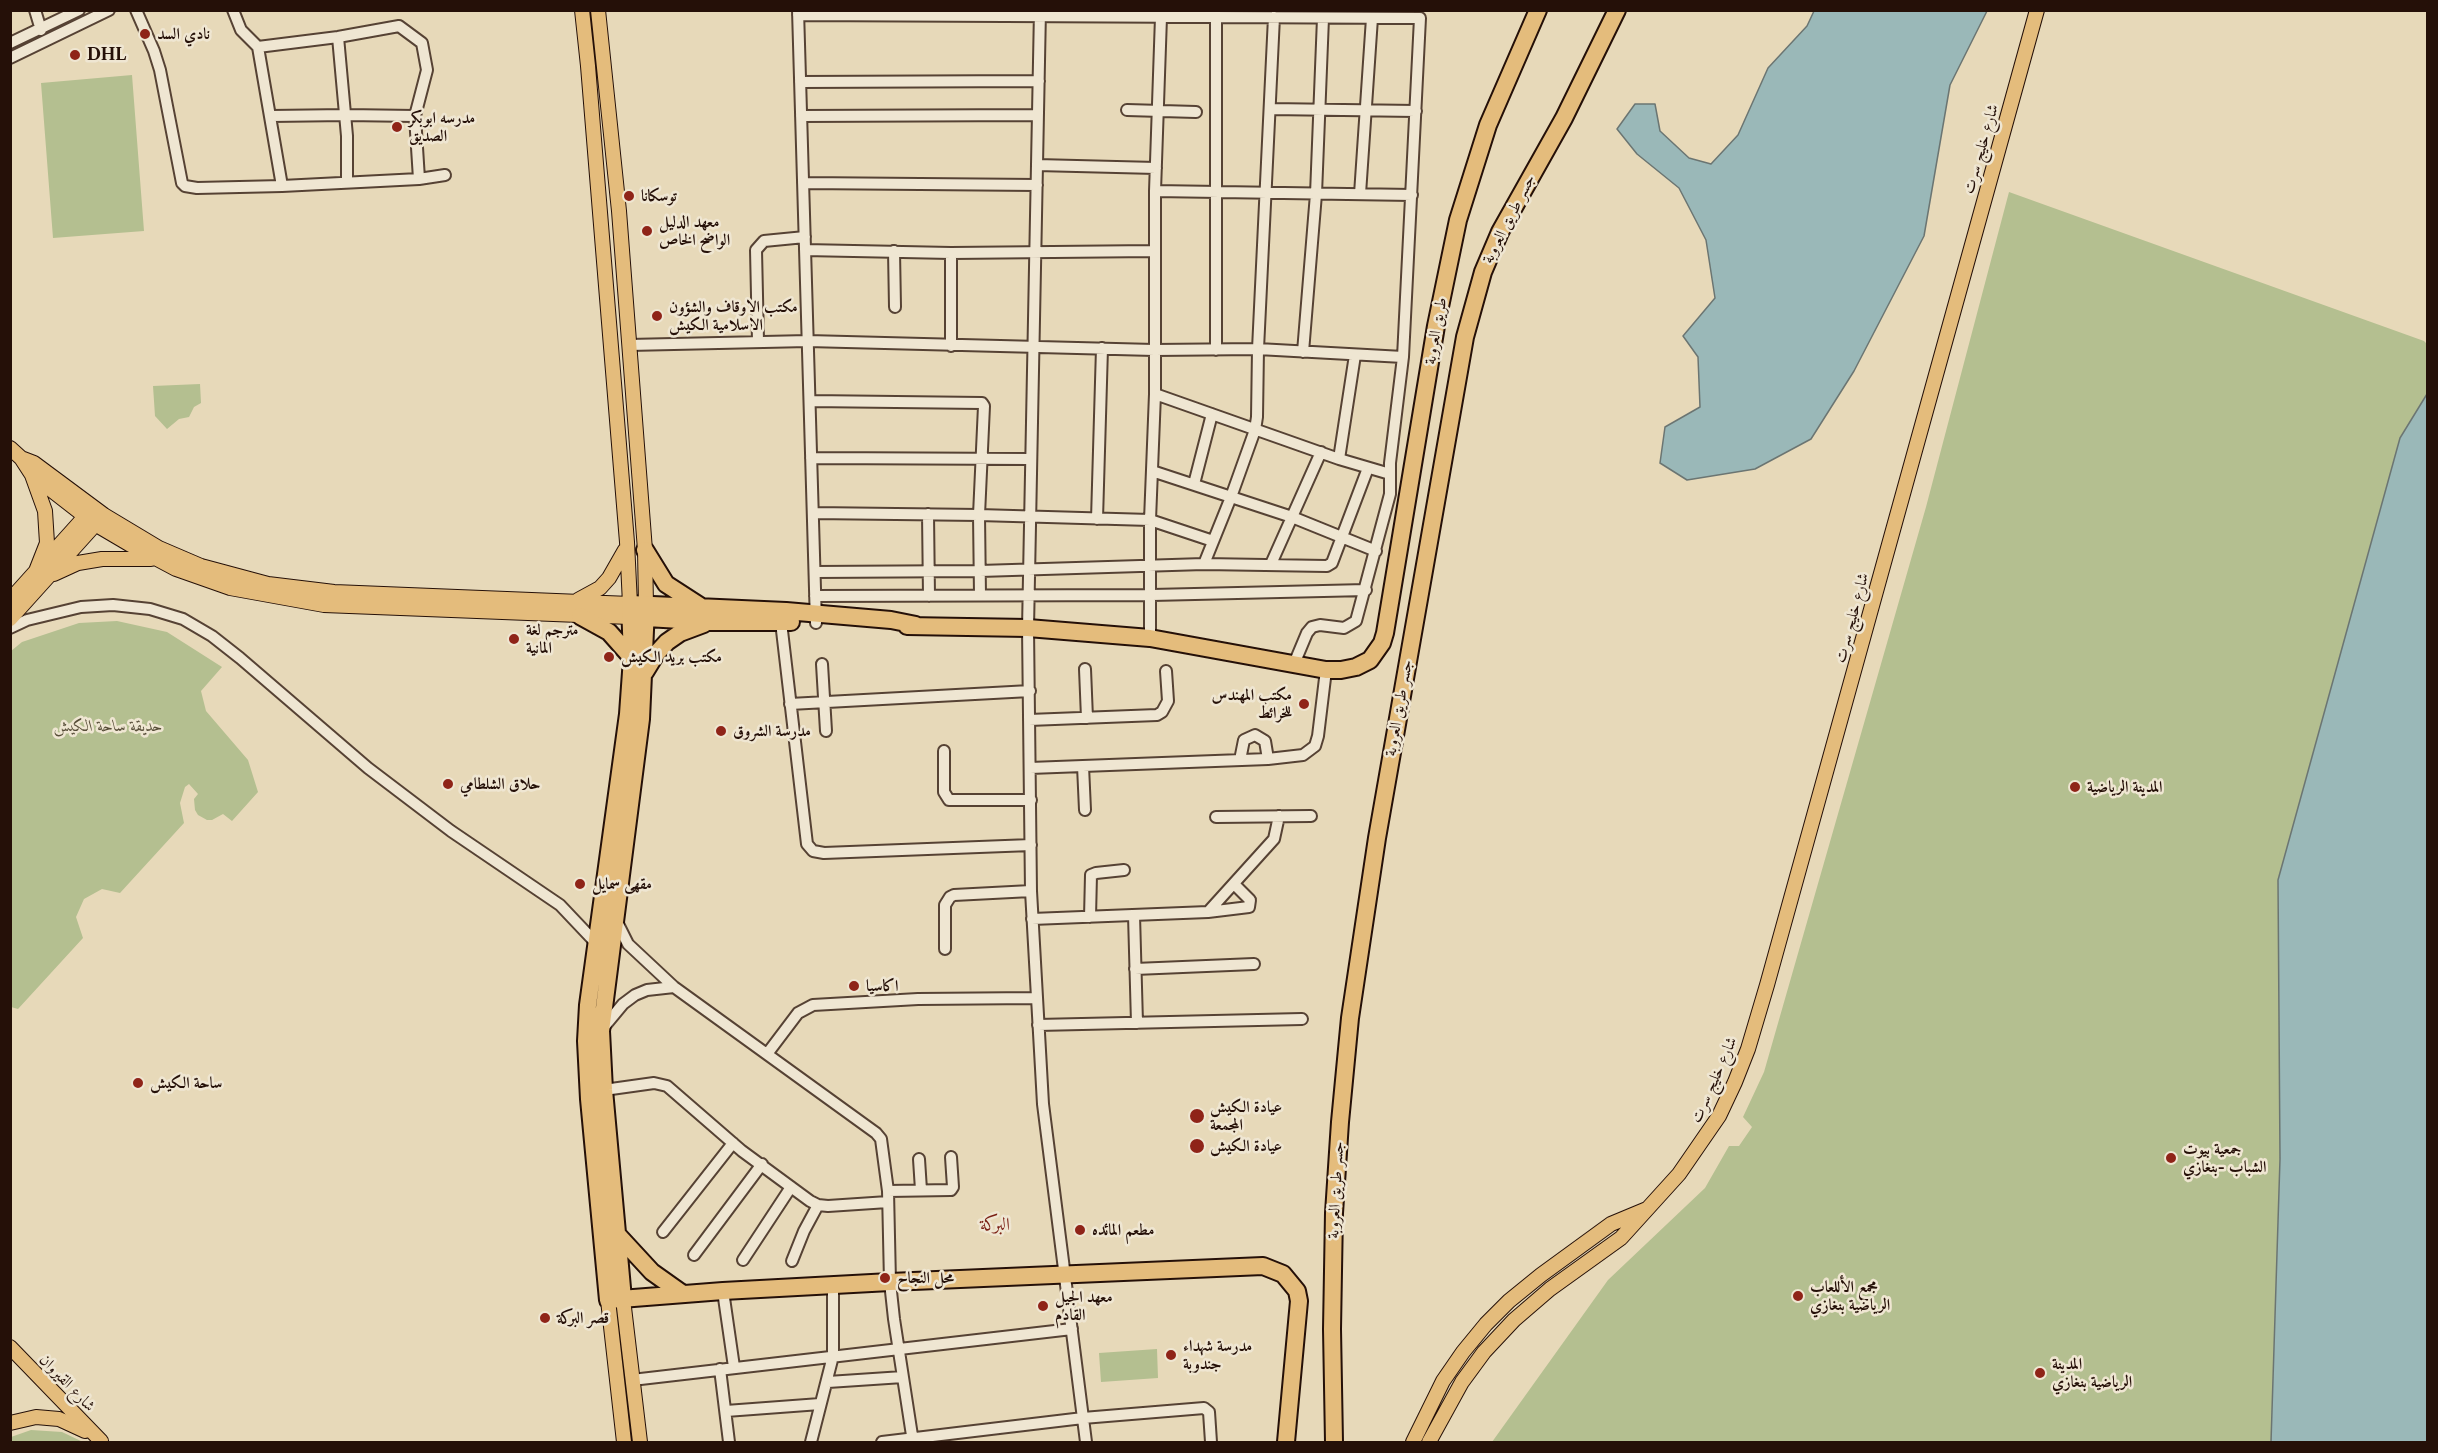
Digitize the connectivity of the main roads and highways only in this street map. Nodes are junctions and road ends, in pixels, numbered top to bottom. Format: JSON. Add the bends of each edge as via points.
{"nodes":[{"id":1,"x":582,"y":10,"type":"edge"},
{"id":2,"x":598,"y":10,"type":"edge"},
{"id":3,"x":1538,"y":10,"type":"edge"},
{"id":4,"x":1617,"y":10,"type":"edge"},
{"id":5,"x":2037,"y":10,"type":"edge"},
{"id":6,"x":10,"y":448,"type":"edge"},
{"id":7,"x":21,"y":458,"type":"junction"},
{"id":8,"x":32,"y":475,"type":"junction"},
{"id":9,"x":94,"y":516,"type":"junction"},
{"id":10,"x":627,"y":542,"type":"junction"},
{"id":11,"x":645,"y":549,"type":"junction"},
{"id":12,"x":156,"y":560,"type":"junction"},
{"id":13,"x":42,"y":574,"type":"junction"},
{"id":14,"x":10,"y":600,"type":"edge"},
{"id":15,"x":578,"y":608,"type":"junction"},
{"id":16,"x":704,"y":608,"type":"junction"},
{"id":17,"x":638,"y":610,"type":"junction"},
{"id":18,"x":816,"y":618,"type":"junction"},
{"id":19,"x":10,"y":619,"type":"edge"},
{"id":20,"x":714,"y":622,"type":"junction"},
{"id":21,"x":632,"y":658,"type":"junction"},
{"id":22,"x":645,"y":673,"type":"junction"},
{"id":23,"x":1647,"y":1209,"type":"junction"},
{"id":24,"x":616,"y":1233,"type":"junction"},
{"id":25,"x":682,"y":1294,"type":"junction"},
{"id":26,"x":615,"y":1300,"type":"junction"},
{"id":27,"x":11,"y":1348,"type":"edge"},
{"id":28,"x":10,"y":1423,"type":"edge"},
{"id":29,"x":101,"y":1442,"type":"edge"},
{"id":30,"x":624,"y":1443,"type":"edge"},
{"id":31,"x":640,"y":1443,"type":"edge"},
{"id":32,"x":1286,"y":1443,"type":"edge"},
{"id":33,"x":1334,"y":1443,"type":"edge"},
{"id":34,"x":1413,"y":1443,"type":"edge"},
{"id":35,"x":1429,"y":1443,"type":"edge"}],
"edges":[{"from":1,"to":10,"type":"main road"},
{"from":2,"to":11,"type":"main road","via":[[619,210]]},
{"from":3,"to":18,"type":"highway","name":"طريق العروبة","via":[[1488,125],[1458,220],[1436,326],[1385,633],[1370,660],[1349,669],[1326,670],[1150,638],[1028,627]]},
{"from":4,"to":33,"type":"highway","name":"جسر طريق العروبة","via":[[1564,118],[1500,232],[1479,282],[1465,337],[1377,838],[1350,1018],[1334,1213]]},
{"from":5,"to":23,"type":"main road","name":"شارع خليج سرت","via":[[1748,1049],[1705,1140]]},
{"from":6,"to":7,"type":"main road"},
{"from":7,"to":8,"type":"main road"},
{"from":7,"to":9,"type":"main road","via":[[42,468]]},
{"from":8,"to":9,"type":"main road"},
{"from":8,"to":13,"type":"main road","via":[[48,527]]},
{"from":9,"to":12,"type":"main road"},
{"from":9,"to":13,"type":"main road"},
{"from":9,"to":15,"type":"main road","via":[[201,566],[268,584]]},
{"from":10,"to":15,"type":"main road","via":[[609,578]]},
{"from":10,"to":17,"type":"main road"},
{"from":11,"to":16,"type":"highway","via":[[666,584]]},
{"from":11,"to":17,"type":"main road"},
{"from":12,"to":13,"type":"main road","via":[[102,559]]},
{"from":12,"to":15,"type":"main road","via":[[230,588],[324,605]]},
{"from":13,"to":14,"type":"main road"},
{"from":13,"to":19,"type":"main road"},
{"from":15,"to":17,"type":"main road"},
{"from":15,"to":21,"type":"highway","via":[[609,632]]},
{"from":16,"to":17,"type":"highway"},
{"from":16,"to":18,"type":"highway"},
{"from":17,"to":20,"type":"highway"},
{"from":17,"to":21,"type":"highway"},
{"from":17,"to":22,"type":"highway"},
{"from":18,"to":20,"type":"highway"},
{"from":20,"to":22,"type":"highway","via":[[694,626],[667,642]]},
{"from":21,"to":26,"type":"highway","via":[[588,1005],[587,1068]]},
{"from":22,"to":24,"type":"highway","via":[[601,1031]]},
{"from":23,"to":34,"type":"main road","name":"شارع خليج سرت","via":[[1611,1224],[1541,1275],[1494,1316],[1443,1381]]},
{"from":23,"to":35,"type":"main road","name":"شارع خليج سرت","via":[[1621,1238],[1550,1289],[1484,1352],[1462,1382]]},
{"from":24,"to":25,"type":"highway","via":[[652,1272]]},
{"from":24,"to":26,"type":"highway"},
{"from":25,"to":26,"type":"highway"},
{"from":25,"to":32,"type":"highway","via":[[1263,1266],[1283,1274],[1297,1291],[1299,1301]]},
{"from":26,"to":30,"type":"main road"},
{"from":26,"to":31,"type":"main road"},
{"from":27,"to":29,"type":"main road","name":"شارع القيروان"},
{"from":28,"to":29,"type":"main road","via":[[36,1417],[60,1419]]}]}
